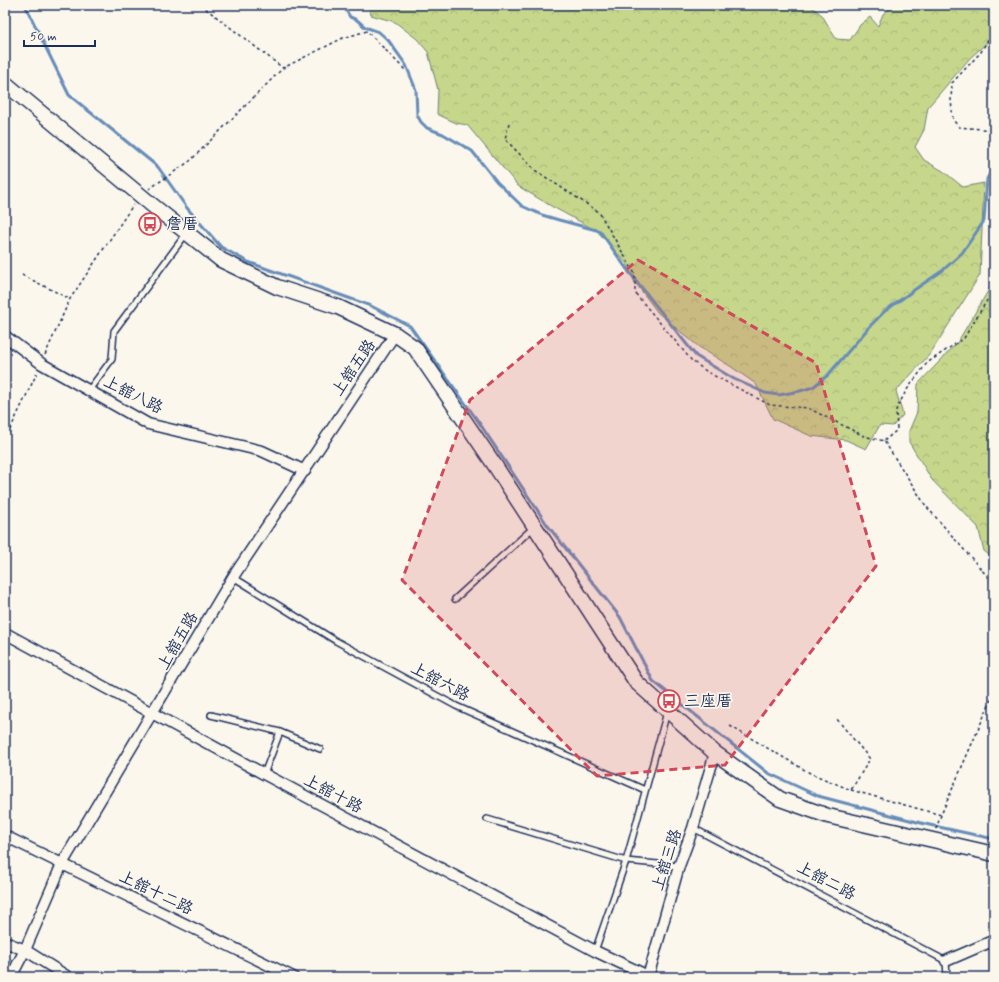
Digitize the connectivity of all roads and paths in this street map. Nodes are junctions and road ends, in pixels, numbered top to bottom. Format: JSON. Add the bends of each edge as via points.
{"nodes":[{"id":1,"x":201,"y":5,"type":"edge"},
{"id":2,"x":994,"y":29,"type":"edge"},
{"id":3,"x":283,"y":68,"type":"junction"},
{"id":4,"x":405,"y":70,"type":"dead end"},
{"id":5,"x":5,"y":84,"type":"edge"},
{"id":6,"x":509,"y":123,"type":"dead end"},
{"id":7,"x":994,"y":130,"type":"edge"},
{"id":8,"x":140,"y":195,"type":"junction"},
{"id":9,"x":186,"y":233,"type":"junction"},
{"id":10,"x":22,"y":275,"type":"dead end"},
{"id":11,"x":994,"y":289,"type":"edge"},
{"id":12,"x":70,"y":299,"type":"junction"},
{"id":13,"x":395,"y":334,"type":"junction"},
{"id":14,"x":5,"y":336,"type":"edge"},
{"id":15,"x":42,"y":364,"type":"junction"},
{"id":16,"x":89,"y":390,"type":"junction"},
{"id":17,"x":5,"y":440,"type":"edge"},
{"id":18,"x":884,"y":440,"type":"junction"},
{"id":19,"x":304,"y":471,"type":"junction"},
{"id":20,"x":534,"y":526,"type":"junction"},
{"id":21,"x":233,"y":577,"type":"junction"},
{"id":22,"x":994,"y":584,"type":"edge"},
{"id":23,"x":455,"y":599,"type":"dead end"},
{"id":24,"x":5,"y":633,"type":"edge"},
{"id":25,"x":994,"y":693,"type":"edge"},
{"id":26,"x":668,"y":711,"type":"junction"},
{"id":27,"x":152,"y":714,"type":"junction"},
{"id":28,"x":211,"y":715,"type":"dead end"},
{"id":29,"x":836,"y":718,"type":"dead end"},
{"id":30,"x":730,"y":726,"type":"dead end"},
{"id":31,"x":280,"y":732,"type":"junction"},
{"id":32,"x":320,"y":749,"type":"dead end"},
{"id":33,"x":715,"y":753,"type":"junction"},
{"id":34,"x":264,"y":774,"type":"junction"},
{"id":35,"x":645,"y":790,"type":"junction"},
{"id":36,"x":851,"y":790,"type":"junction"},
{"id":37,"x":941,"y":815,"type":"junction"},
{"id":38,"x":487,"y":819,"type":"dead end"},
{"id":39,"x":693,"y":828,"type":"junction"},
{"id":40,"x":5,"y":836,"type":"edge"},
{"id":41,"x":933,"y":841,"type":"junction"},
{"id":42,"x":994,"y":854,"type":"edge"},
{"id":43,"x":626,"y":861,"type":"junction"},
{"id":44,"x":62,"y":864,"type":"junction"},
{"id":45,"x":679,"y":866,"type":"junction"},
{"id":46,"x":5,"y":942,"type":"edge"},
{"id":47,"x":994,"y":945,"type":"edge"},
{"id":48,"x":25,"y":950,"type":"junction"},
{"id":49,"x":595,"y":950,"type":"junction"},
{"id":50,"x":946,"y":961,"type":"junction"},
{"id":51,"x":11,"y":977,"type":"edge"},
{"id":52,"x":68,"y":977,"type":"edge"},
{"id":53,"x":293,"y":977,"type":"edge"},
{"id":54,"x":649,"y":977,"type":"edge"},
{"id":55,"x":947,"y":977,"type":"edge"}],
"edges":[{"from":1,"to":3,"type":"path"},
{"from":2,"to":7,"type":"path","via":[[981,52],[952,83],[951,100],[953,120],[959,127]]},
{"from":3,"to":4,"type":"path","via":[[343,38],[368,31]]},
{"from":3,"to":8,"type":"path","via":[[190,161]]},
{"from":5,"to":8,"type":"street"},
{"from":6,"to":18,"type":"path","via":[[505,139],[536,171],[599,212],[634,274],[635,292],[692,361],[770,406],[808,408],[864,436]]},
{"from":8,"to":9,"type":"street"},
{"from":8,"to":12,"type":"path"},
{"from":9,"to":13,"type":"street","via":[[221,260],[277,287],[338,306]]},
{"from":9,"to":16,"type":"lane","via":[[114,332],[112,359]]},
{"from":10,"to":12,"type":"path"},
{"from":11,"to":18,"type":"path","via":[[964,338],[927,363],[906,391],[896,410],[897,430]]},
{"from":12,"to":15,"type":"path"},
{"from":13,"to":19,"type":"street","name":"上舘五路"},
{"from":13,"to":20,"type":"street","via":[[415,348]]},
{"from":14,"to":15,"type":"street","name":"上舘八路"},
{"from":15,"to":16,"type":"street","name":"上舘八路"},
{"from":15,"to":17,"type":"path"},
{"from":16,"to":19,"type":"street","name":"上舘八路","via":[[148,424],[262,450]]},
{"from":18,"to":22,"type":"path","via":[[926,506]]},
{"from":19,"to":21,"type":"street","name":"上舘五路"},
{"from":20,"to":23,"type":"lane"},
{"from":20,"to":26,"type":"street","via":[[636,682]]},
{"from":21,"to":27,"type":"street","name":"上舘五路"},
{"from":21,"to":35,"type":"lane","name":"上舘六路","via":[[336,641],[456,706]]},
{"from":24,"to":27,"type":"street","name":"上舘十路"},
{"from":25,"to":37,"type":"path"},
{"from":26,"to":33,"type":"street"},
{"from":26,"to":35,"type":"lane"},
{"from":27,"to":34,"type":"street","name":"上舘十路"},
{"from":27,"to":44,"type":"street","name":"上舘五路"},
{"from":28,"to":31,"type":"lane"},
{"from":29,"to":36,"type":"path","via":[[870,759]]},
{"from":30,"to":36,"type":"path","via":[[810,773]]},
{"from":31,"to":32,"type":"lane"},
{"from":31,"to":34,"type":"lane"},
{"from":33,"to":39,"type":"street","name":"上舘三路"},
{"from":33,"to":41,"type":"street","via":[[780,799],[828,816]]},
{"from":34,"to":49,"type":"street","name":"上舘十路"},
{"from":35,"to":43,"type":"lane"},
{"from":36,"to":37,"type":"path"},
{"from":37,"to":41,"type":"path"},
{"from":38,"to":43,"type":"lane"},
{"from":39,"to":45,"type":"street","name":"上舘三路"},
{"from":39,"to":50,"type":"lane","name":"上舘二路"},
{"from":40,"to":44,"type":"street","name":"上舘十二路"},
{"from":41,"to":42,"type":"street"},
{"from":43,"to":45,"type":"lane"},
{"from":43,"to":49,"type":"lane"},
{"from":44,"to":48,"type":"street","name":"上舘五路"},
{"from":44,"to":53,"type":"street","name":"上舘十二路"},
{"from":45,"to":54,"type":"street","name":"上舘三路"},
{"from":46,"to":48,"type":"street"},
{"from":47,"to":50,"type":"street","via":[[990,942]]},
{"from":48,"to":51,"type":"street","name":"上舘五路"},
{"from":48,"to":52,"type":"street"},
{"from":49,"to":54,"type":"street","name":"上舘十路"},
{"from":50,"to":55,"type":"lane"}]}
